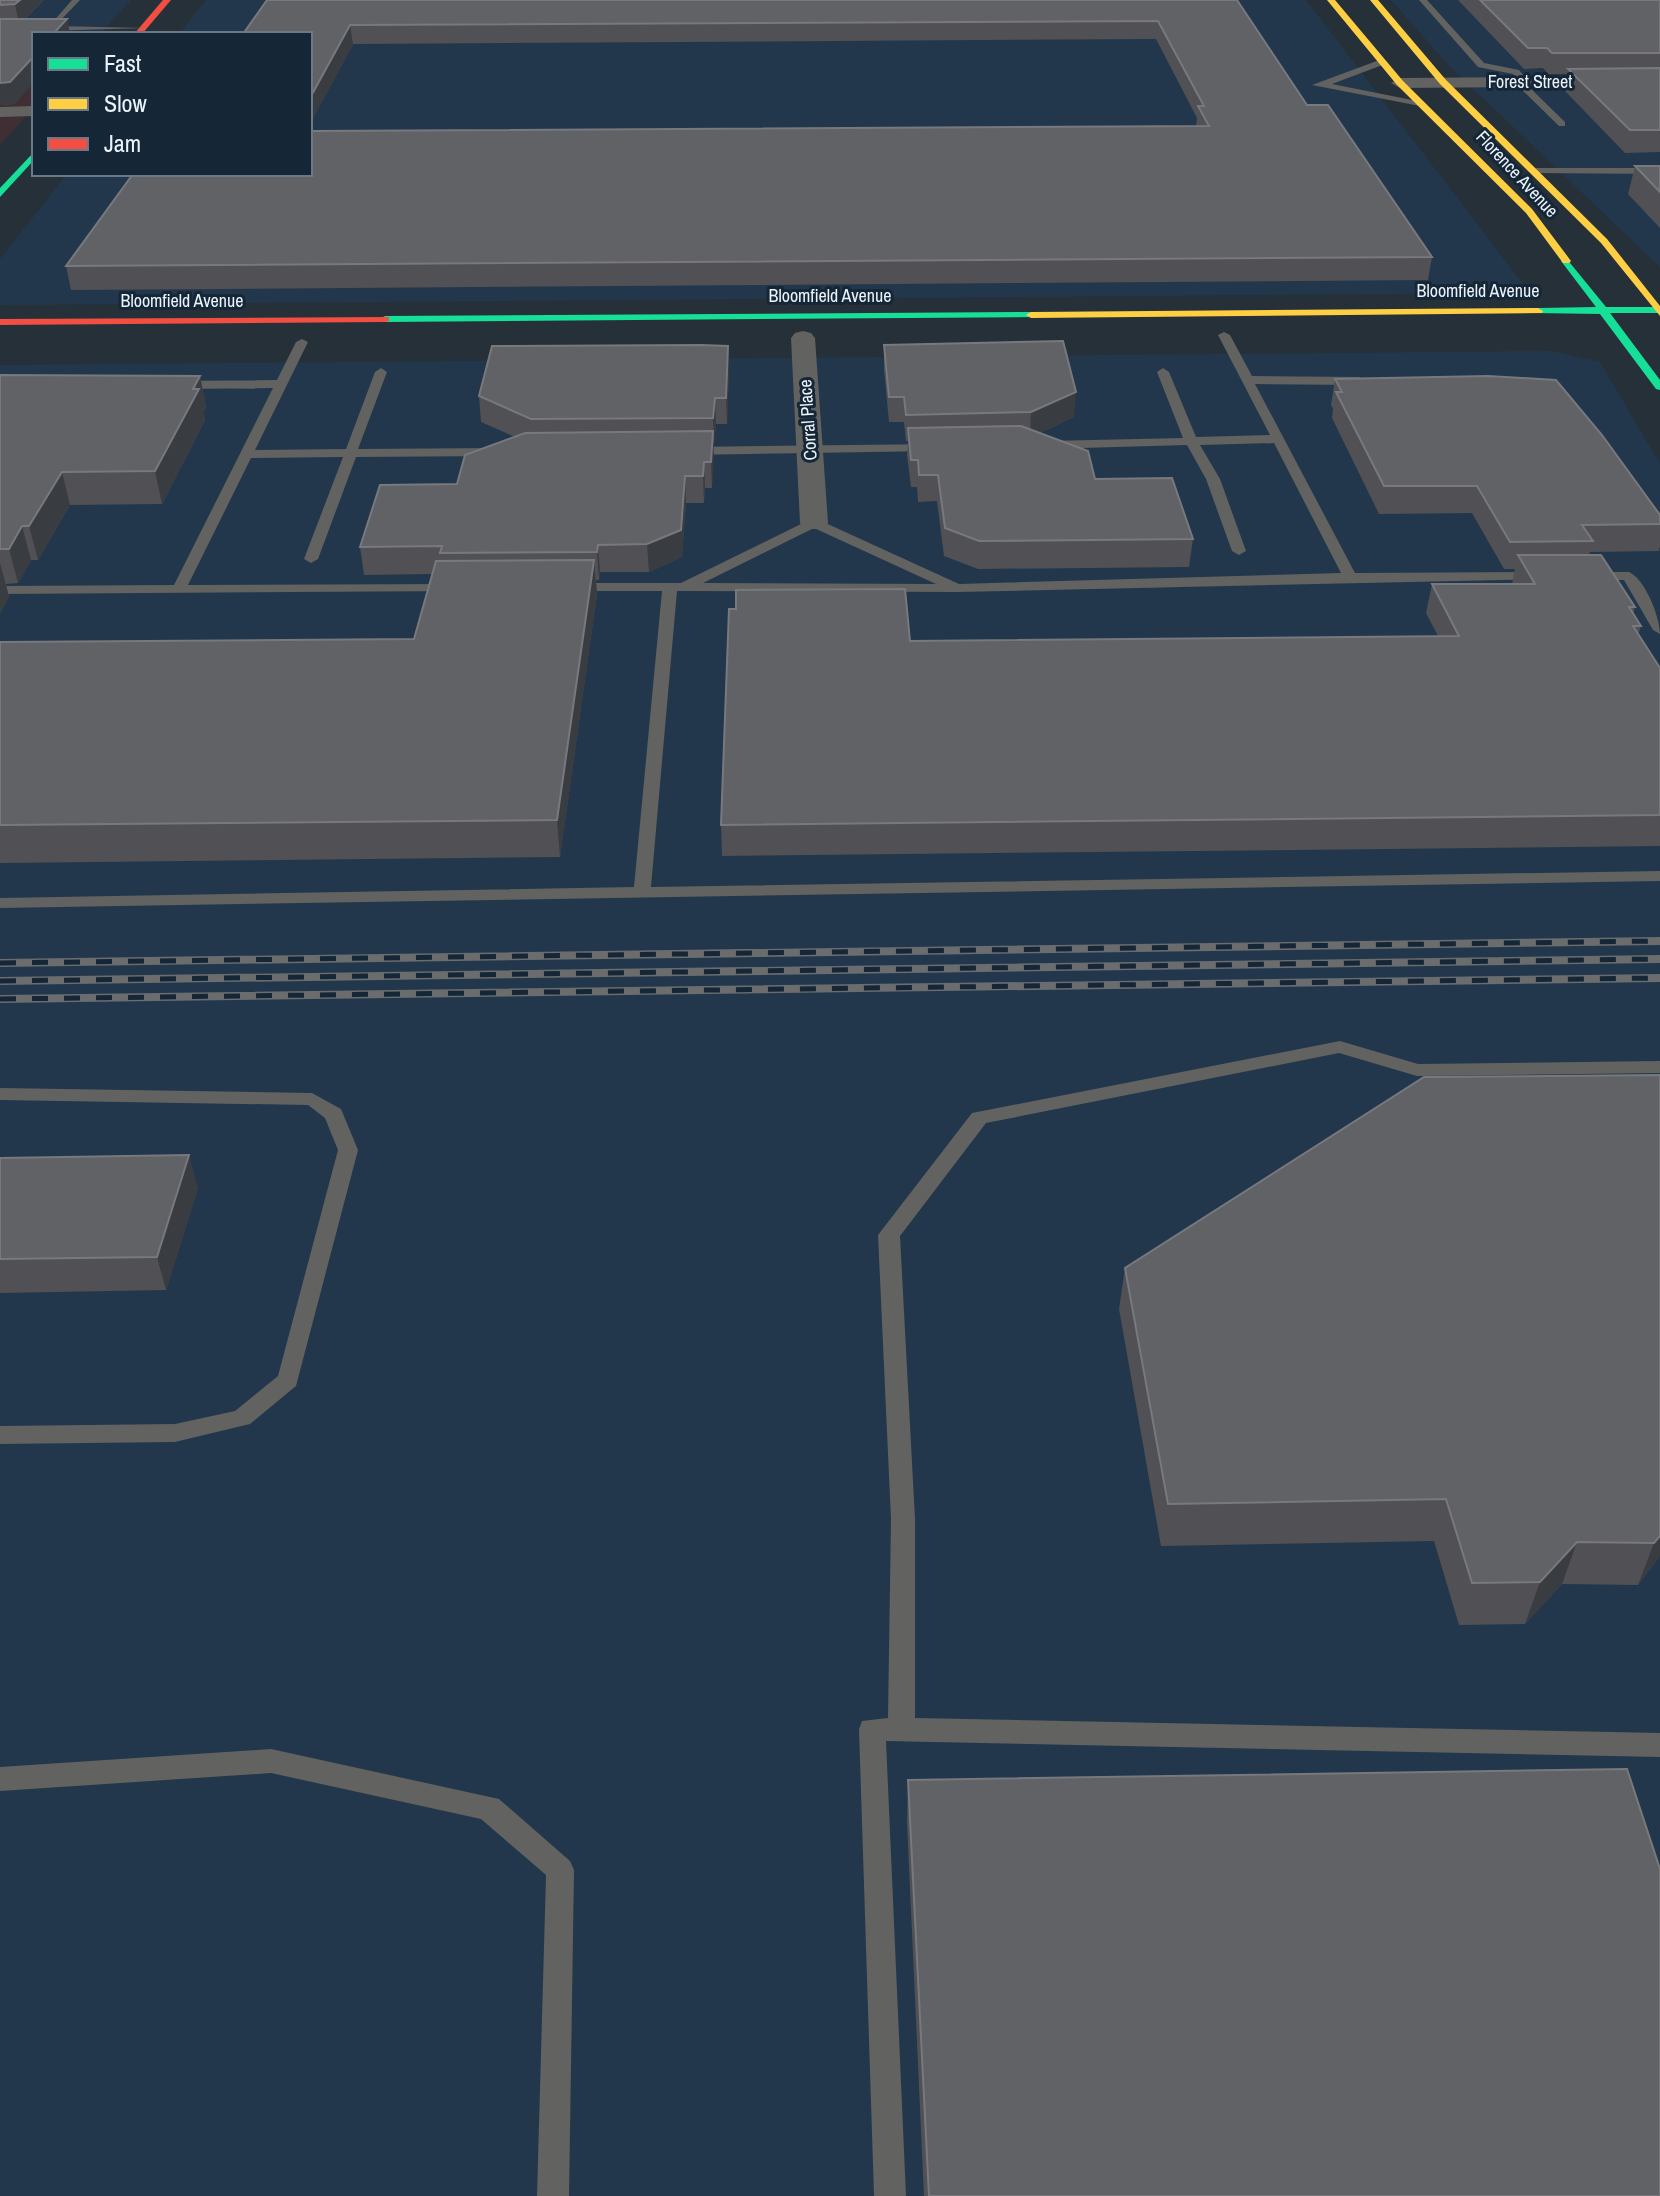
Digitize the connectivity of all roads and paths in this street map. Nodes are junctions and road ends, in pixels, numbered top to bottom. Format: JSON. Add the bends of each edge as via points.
{"nodes":[{"id":1,"x":76,"y":0,"type":"edge"},
{"id":2,"x":167,"y":0,"type":"edge"},
{"id":3,"x":1331,"y":0,"type":"edge"},
{"id":4,"x":1374,"y":0,"type":"edge"},
{"id":5,"x":1423,"y":0,"type":"edge"},
{"id":6,"x":32,"y":29,"type":"edge"},
{"id":7,"x":48,"y":29,"type":"junction"},
{"id":8,"x":140,"y":31,"type":"edge"},
{"id":9,"x":1382,"y":62,"type":"junction"},
{"id":10,"x":1660,"y":81,"type":"edge"},
{"id":11,"x":1443,"y":82,"type":"junction"},
{"id":12,"x":1522,"y":82,"type":"junction"},
{"id":13,"x":1400,"y":83,"type":"junction"},
{"id":14,"x":1422,"y":105,"type":"junction"},
{"id":15,"x":32,"y":111,"type":"edge"},
{"id":16,"x":0,"y":112,"type":"edge"},
{"id":17,"x":1562,"y":124,"type":"dead end"},
{"id":18,"x":32,"y":157,"type":"edge"},
{"id":19,"x":1481,"y":163,"type":"junction"},
{"id":20,"x":1536,"y":171,"type":"junction"},
{"id":21,"x":1660,"y":171,"type":"edge"},
{"id":22,"x":0,"y":194,"type":"edge"},
{"id":23,"x":1603,"y":310,"type":"junction"},
{"id":24,"x":1659,"y":311,"type":"edge"},
{"id":25,"x":0,"y":322,"type":"edge"},
{"id":26,"x":1647,"y":332,"type":"dead end"},
{"id":27,"x":803,"y":333,"type":"junction"},
{"id":28,"x":1592,"y":333,"type":"dead end"},
{"id":29,"x":1622,"y":333,"type":"junction"},
{"id":30,"x":1217,"y":335,"type":"joint"},
{"id":31,"x":1248,"y":335,"type":"dead end"},
{"id":32,"x":302,"y":342,"type":"dead end"},
{"id":33,"x":381,"y":372,"type":"dead end"},
{"id":34,"x":1163,"y":372,"type":"dead end"},
{"id":35,"x":1247,"y":380,"type":"junction"},
{"id":36,"x":1377,"y":381,"type":"edge"},
{"id":37,"x":281,"y":384,"type":"junction"},
{"id":38,"x":156,"y":385,"type":"edge"},
{"id":39,"x":1660,"y":387,"type":"edge"},
{"id":40,"x":1278,"y":439,"type":"junction"},
{"id":41,"x":1191,"y":441,"type":"junction"},
{"id":42,"x":1035,"y":445,"type":"edge"},
{"id":43,"x":941,"y":447,"type":"edge"},
{"id":44,"x":810,"y":450,"type":"junction"},
{"id":45,"x":676,"y":451,"type":"edge"},
{"id":46,"x":505,"y":452,"type":"edge"},
{"id":47,"x":350,"y":453,"type":"junction"},
{"id":48,"x":246,"y":454,"type":"junction"},
{"id":49,"x":814,"y":523,"type":"junction"},
{"id":50,"x":1239,"y":551,"type":"dead end"},
{"id":51,"x":311,"y":559,"type":"dead end"},
{"id":52,"x":1551,"y":576,"type":"edge"},
{"id":53,"x":1567,"y":576,"type":"edge"},
{"id":54,"x":1350,"y":577,"type":"junction"},
{"id":55,"x":677,"y":587,"type":"junction"},
{"id":56,"x":464,"y":588,"type":"edge"},
{"id":57,"x":559,"y":588,"type":"edge"},
{"id":58,"x":957,"y":588,"type":"junction"},
{"id":59,"x":179,"y":589,"type":"junction"},
{"id":60,"x":0,"y":590,"type":"edge"},
{"id":61,"x":1660,"y":630,"type":"edge"},
{"id":62,"x":1660,"y":876,"type":"edge"},
{"id":63,"x":642,"y":893,"type":"junction"},
{"id":64,"x":0,"y":903,"type":"edge"},
{"id":65,"x":1660,"y":1067,"type":"edge"},
{"id":66,"x":0,"y":1094,"type":"edge"},
{"id":67,"x":0,"y":1435,"type":"edge"},
{"id":68,"x":901,"y":1731,"type":"junction"},
{"id":69,"x":1660,"y":1745,"type":"edge"},
{"id":70,"x":0,"y":1779,"type":"edge"},
{"id":71,"x":553,"y":2196,"type":"edge"},
{"id":72,"x":890,"y":2196,"type":"edge"}],
"edges":[{"from":1,"to":7,"type":"lane"},
{"from":2,"to":8,"type":"main road"},
{"from":3,"to":9,"type":"main road","name":"Florence Avenue"},
{"from":4,"to":11,"type":"main road","name":"Florence Avenue"},
{"from":5,"to":12,"type":"lane","via":[[1481,65],[1516,72]]},
{"from":6,"to":7,"type":"lane"},
{"from":7,"to":8,"type":"lane"},
{"from":9,"to":13,"type":"main road","name":"Florence Avenue"},
{"from":9,"to":14,"type":"lane","via":[[1320,85]]},
{"from":10,"to":12,"type":"street","name":"Forest Street"},
{"from":11,"to":12,"type":"street","name":"Forest Street"},
{"from":11,"to":13,"type":"street","name":"Forest Street"},
{"from":11,"to":20,"type":"main road","name":"Florence Avenue"},
{"from":12,"to":17,"type":"lane"},
{"from":13,"to":14,"type":"main road","name":"Florence Avenue"},
{"from":14,"to":19,"type":"main road","name":"Florence Avenue"},
{"from":15,"to":16,"type":"street"},
{"from":18,"to":22,"type":"main road"},
{"from":19,"to":20,"type":"main road"},
{"from":19,"to":23,"type":"main road","name":"Florence Avenue","via":[[1529,211]]},
{"from":20,"to":21,"type":"lane"},
{"from":20,"to":24,"type":"main road","name":"Florence Avenue","via":[[1604,241]]},
{"from":23,"to":24,"type":"main road","name":"Bloomfield Avenue"},
{"from":23,"to":27,"type":"main road","name":"Bloomfield Avenue"},
{"from":23,"to":29,"type":"main road","name":"Florence Avenue"},
{"from":25,"to":27,"type":"main road","name":"Bloomfield Avenue"},
{"from":26,"to":29,"type":"main road"},
{"from":27,"to":44,"type":"street","name":"Corral Place"},
{"from":28,"to":29,"type":"main road"},
{"from":29,"to":39,"type":"main road","name":"Florence Avenue"},
{"from":30,"to":31,"type":"main road"},
{"from":30,"to":35,"type":"lane"},
{"from":32,"to":37,"type":"lane"},
{"from":33,"to":47,"type":"lane"},
{"from":34,"to":41,"type":"lane"},
{"from":35,"to":36,"type":"lane"},
{"from":35,"to":40,"type":"lane"},
{"from":37,"to":38,"type":"lane"},
{"from":37,"to":48,"type":"lane"},
{"from":40,"to":41,"type":"lane"},
{"from":40,"to":54,"type":"lane"},
{"from":41,"to":42,"type":"lane"},
{"from":41,"to":50,"type":"lane","via":[[1213,479]]},
{"from":43,"to":44,"type":"lane"},
{"from":44,"to":45,"type":"lane"},
{"from":44,"to":49,"type":"street","name":"Corral Place"},
{"from":46,"to":47,"type":"lane"},
{"from":47,"to":48,"type":"lane"},
{"from":47,"to":51,"type":"lane"},
{"from":48,"to":59,"type":"lane"},
{"from":49,"to":55,"type":"lane"},
{"from":49,"to":58,"type":"lane"},
{"from":52,"to":54,"type":"lane"},
{"from":53,"to":61,"type":"lane","via":[[1629,576]]},
{"from":54,"to":58,"type":"lane"},
{"from":55,"to":57,"type":"lane"},
{"from":55,"to":58,"type":"lane"},
{"from":55,"to":63,"type":"lane"},
{"from":56,"to":59,"type":"lane"},
{"from":59,"to":60,"type":"lane"},
{"from":62,"to":63,"type":"lane"},
{"from":63,"to":64,"type":"lane"},
{"from":65,"to":68,"type":"lane","via":[[1417,1070],[1340,1047],[979,1118],[889,1235],[903,1519]]},
{"from":66,"to":67,"type":"lane","via":[[312,1099],[334,1114],[348,1150],[288,1380],[253,1409],[242,1418],[175,1433]]},
{"from":68,"to":69,"type":"lane"},
{"from":68,"to":72,"type":"lane","via":[[872,1729]]},
{"from":70,"to":71,"type":"lane","via":[[271,1761],[489,1808],[560,1870]]}]}
